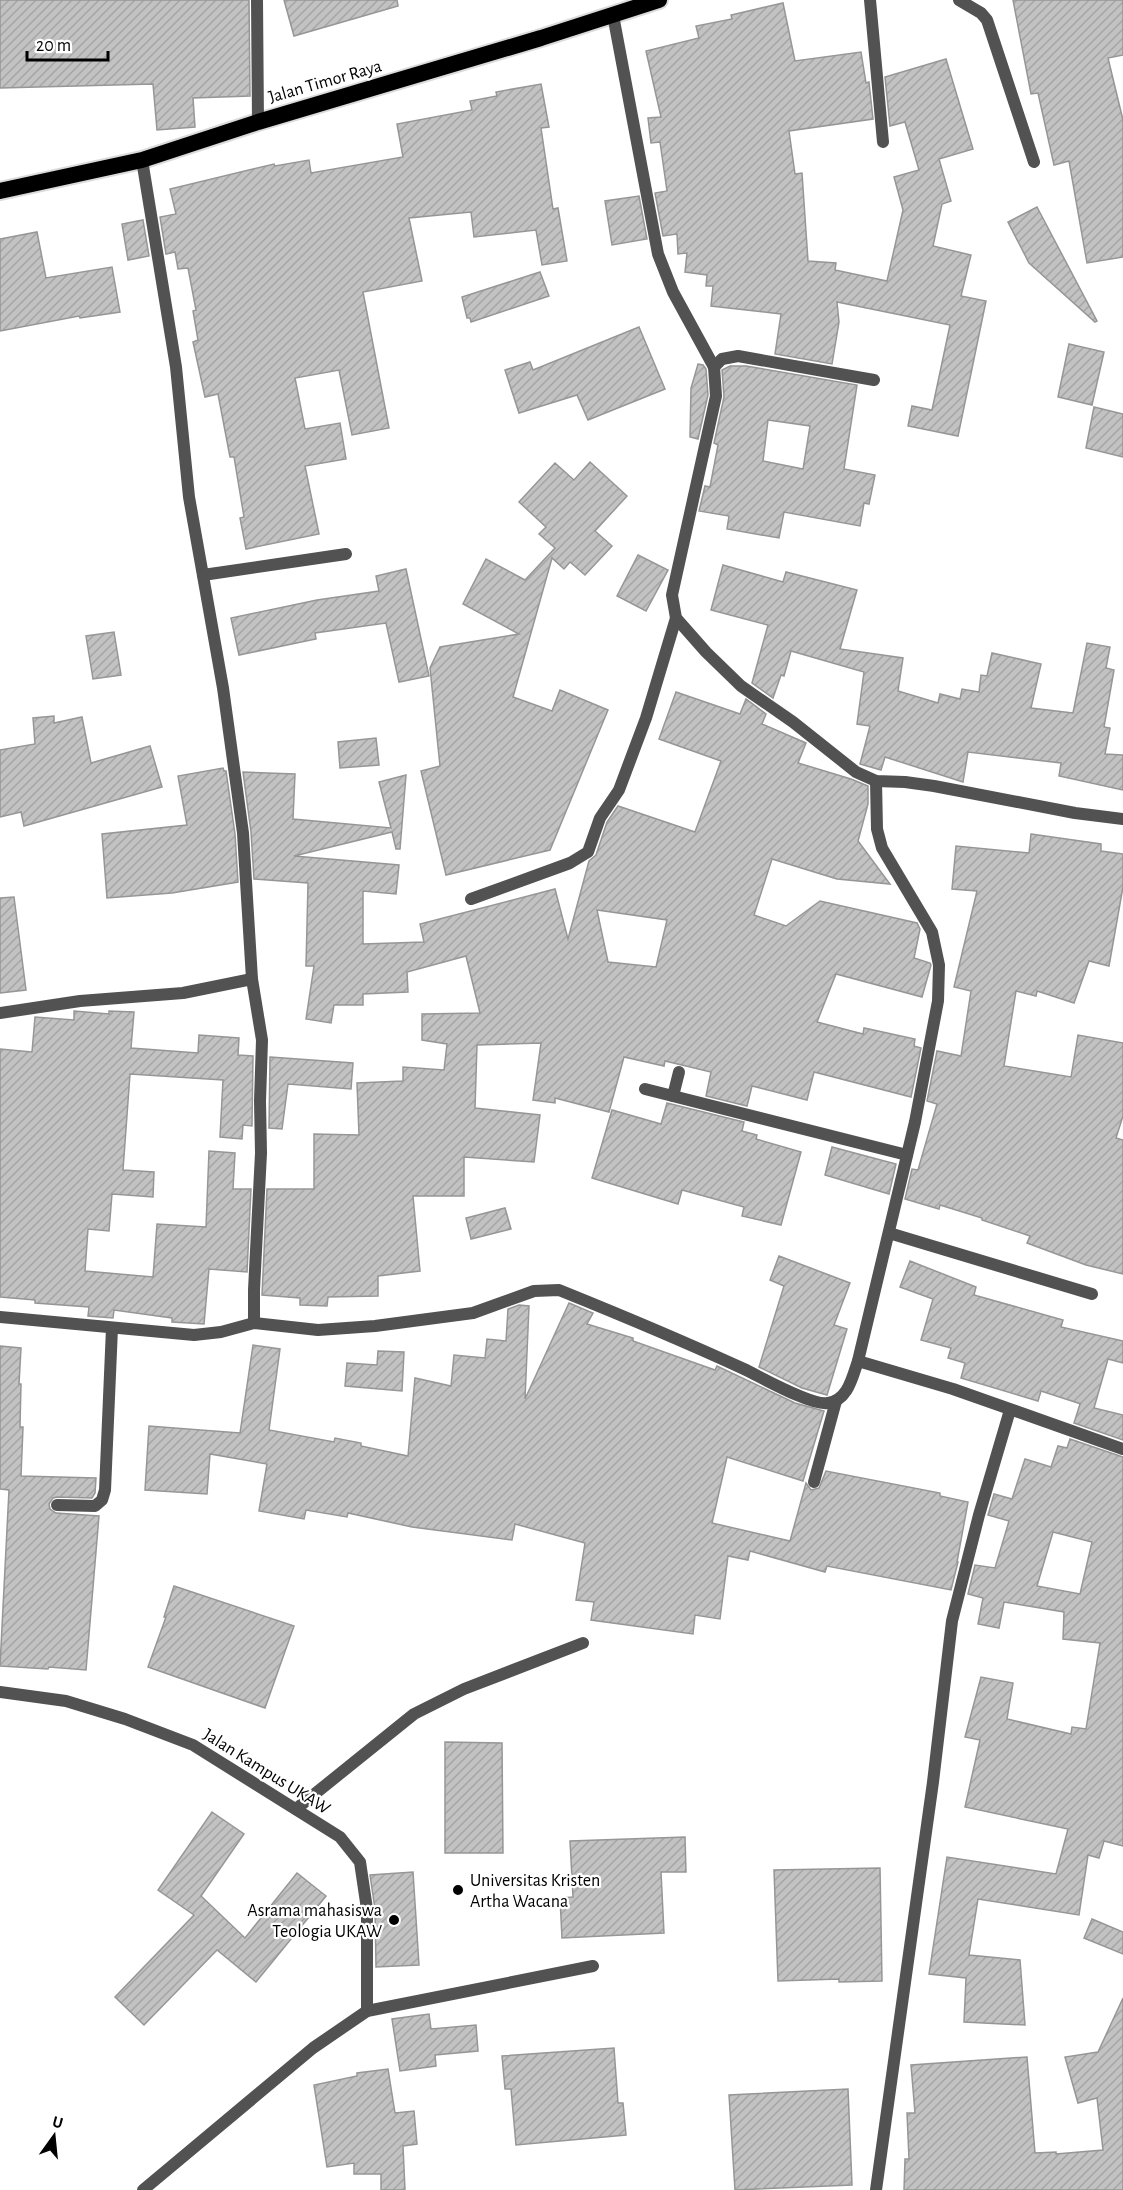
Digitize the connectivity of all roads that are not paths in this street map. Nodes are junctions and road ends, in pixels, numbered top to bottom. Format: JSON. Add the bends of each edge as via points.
{"nodes":[{"id":1,"x":257,"y":0,"type":"edge"},
{"id":2,"x":659,"y":0,"type":"edge"},
{"id":3,"x":870,"y":0,"type":"edge"},
{"id":4,"x":959,"y":0,"type":"edge"},
{"id":5,"x":613,"y":15,"type":"junction"},
{"id":6,"x":258,"y":122,"type":"junction"},
{"id":7,"x":883,"y":142,"type":"dead end"},
{"id":8,"x":142,"y":160,"type":"junction"},
{"id":9,"x":1034,"y":162,"type":"dead end"},
{"id":10,"x":0,"y":191,"type":"edge"},
{"id":11,"x":714,"y":367,"type":"junction"},
{"id":12,"x":874,"y":380,"type":"dead end"},
{"id":13,"x":346,"y":554,"type":"dead end"},
{"id":14,"x":204,"y":575,"type":"junction"},
{"id":15,"x":676,"y":618,"type":"junction"},
{"id":16,"x":876,"y":782,"type":"junction"},
{"id":17,"x":1123,"y":819,"type":"edge"},
{"id":18,"x":471,"y":899,"type":"dead end"},
{"id":19,"x":252,"y":979,"type":"junction"},
{"id":20,"x":0,"y":1013,"type":"edge"},
{"id":21,"x":680,"y":1072,"type":"dead end"},
{"id":22,"x":645,"y":1089,"type":"dead end"},
{"id":23,"x":673,"y":1096,"type":"junction"},
{"id":24,"x":907,"y":1155,"type":"junction"},
{"id":25,"x":890,"y":1233,"type":"junction"},
{"id":26,"x":1092,"y":1294,"type":"dead end"},
{"id":27,"x":0,"y":1317,"type":"edge"},
{"id":28,"x":254,"y":1323,"type":"junction"},
{"id":29,"x":112,"y":1328,"type":"junction"},
{"id":30,"x":858,"y":1361,"type":"junction"},
{"id":31,"x":836,"y":1401,"type":"junction"},
{"id":32,"x":1010,"y":1410,"type":"junction"},
{"id":33,"x":1123,"y":1449,"type":"edge"},
{"id":34,"x":814,"y":1482,"type":"dead end"},
{"id":35,"x":57,"y":1505,"type":"dead end"},
{"id":36,"x":583,"y":1643,"type":"dead end"},
{"id":37,"x":0,"y":1692,"type":"edge"},
{"id":38,"x":296,"y":1809,"type":"junction"},
{"id":39,"x":594,"y":1966,"type":"dead end"},
{"id":40,"x":367,"y":2011,"type":"junction"},
{"id":41,"x":143,"y":2190,"type":"edge"},
{"id":42,"x":876,"y":2190,"type":"edge"}],
"edges":[{"from":1,"to":6,"type":"street"},
{"from":2,"to":5,"type":"highway","name":"Jalan Timor Raya"},
{"from":3,"to":7,"type":"street"},
{"from":4,"to":9,"type":"street","via":[[987,20]]},
{"from":5,"to":6,"type":"highway","name":"Jalan Timor Raya"},
{"from":5,"to":11,"type":"street","via":[[658,254],[673,292]]},
{"from":6,"to":8,"type":"highway","name":"Jalan Timor Raya"},
{"from":8,"to":10,"type":"highway","name":"Jalan Timor Raya"},
{"from":8,"to":14,"type":"street","via":[[176,367],[189,497]]},
{"from":11,"to":12,"type":"street","via":[[722,359],[738,356]]},
{"from":11,"to":15,"type":"street","via":[[716,396],[672,595]]},
{"from":13,"to":14,"type":"street"},
{"from":14,"to":19,"type":"street","via":[[243,833]]},
{"from":15,"to":16,"type":"street","via":[[741,686],[856,772]]},
{"from":15,"to":18,"type":"street","via":[[646,718],[588,852],[570,863]]},
{"from":16,"to":17,"type":"street","via":[[934,786]]},
{"from":16,"to":24,"type":"street","via":[[877,830],[882,848],[932,932],[939,965],[938,1001]]},
{"from":19,"to":20,"type":"street","via":[[183,993],[80,1001]]},
{"from":19,"to":28,"type":"street","via":[[262,1040]]},
{"from":21,"to":23,"type":"street"},
{"from":22,"to":23,"type":"street"},
{"from":23,"to":24,"type":"street"},
{"from":24,"to":25,"type":"street"},
{"from":25,"to":26,"type":"street"},
{"from":25,"to":30,"type":"street"},
{"from":27,"to":29,"type":"street"},
{"from":28,"to":29,"type":"street","via":[[194,1335]]},
{"from":28,"to":31,"type":"street","via":[[318,1330],[375,1326],[473,1313],[534,1291],[559,1290],[812,1401]]},
{"from":29,"to":35,"type":"street","via":[[102,1500],[95,1506]]},
{"from":30,"to":31,"type":"street","via":[[850,1384]]},
{"from":30,"to":32,"type":"street"},
{"from":31,"to":34,"type":"street"},
{"from":32,"to":33,"type":"street"},
{"from":32,"to":42,"type":"street","via":[[952,1621]]},
{"from":36,"to":38,"type":"street","via":[[464,1689],[414,1714]]},
{"from":37,"to":38,"type":"street","name":"Jalan Kampus UKAW","via":[[66,1701],[125,1719],[193,1746]]},
{"from":38,"to":40,"type":"street","name":"Jalan Kampus UKAW","via":[[340,1837],[360,1862],[367,1909]]},
{"from":39,"to":40,"type":"street"},
{"from":40,"to":41,"type":"street","via":[[313,2048]]}]}
